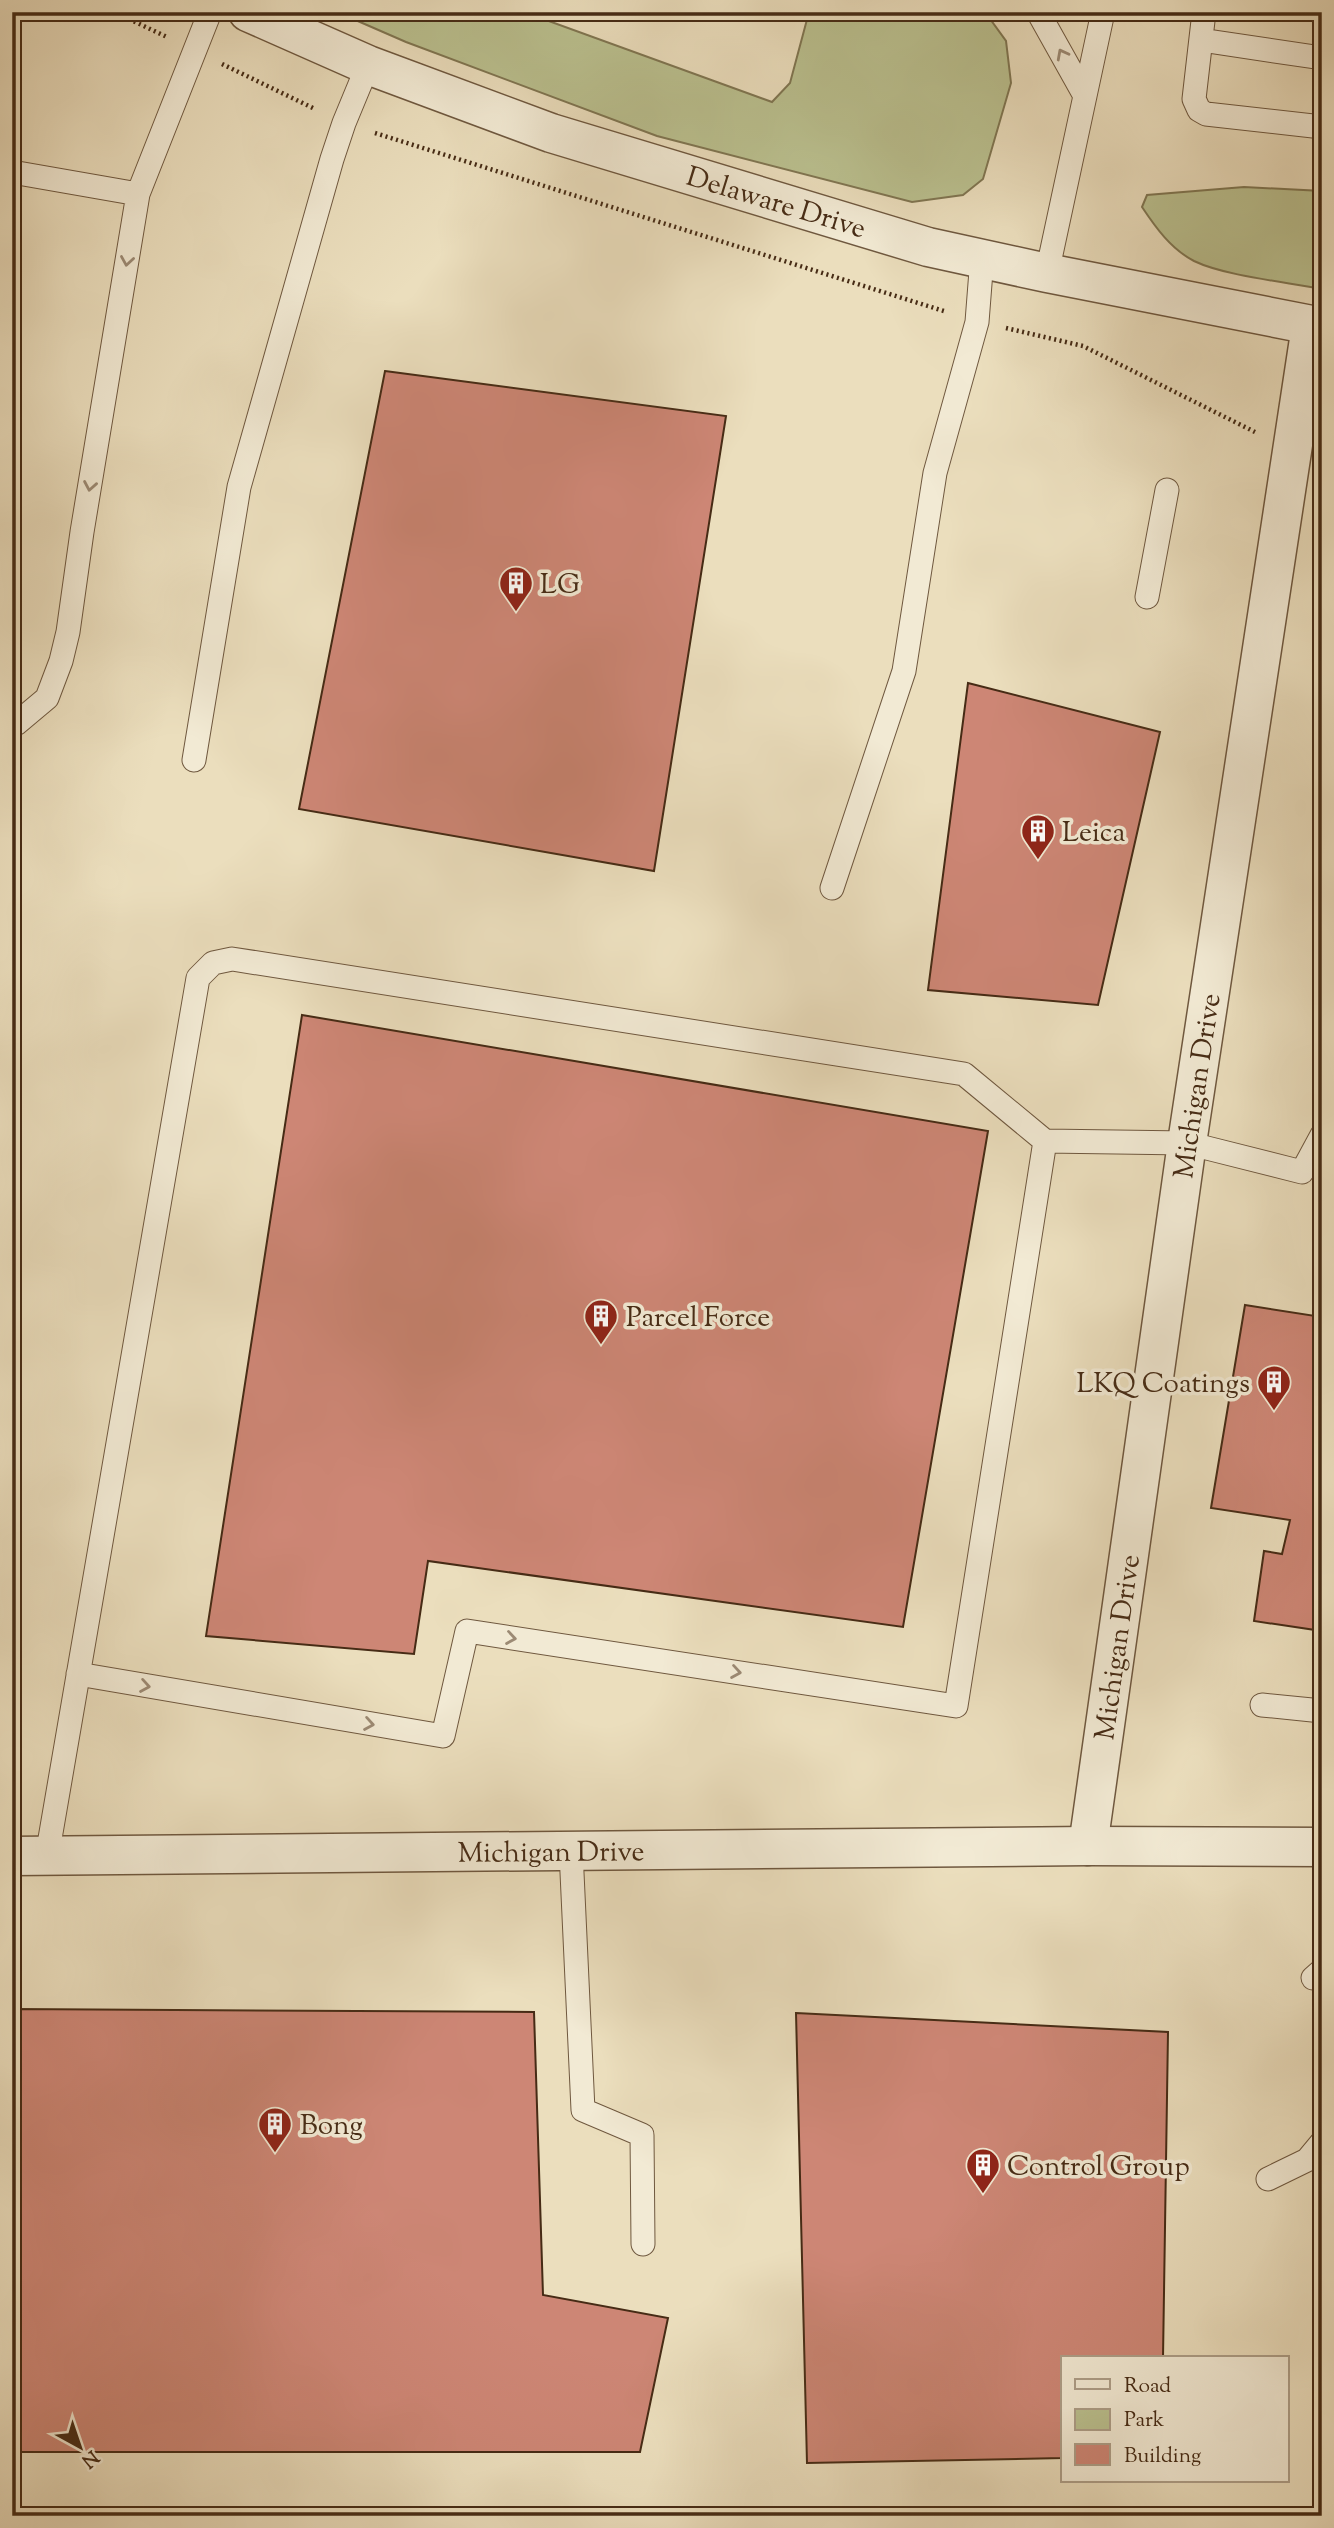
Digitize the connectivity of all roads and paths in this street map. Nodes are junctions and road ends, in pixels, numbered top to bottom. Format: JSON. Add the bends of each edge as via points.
{"nodes":[{"id":1,"x":114,"y":12,"type":"edge"},
{"id":2,"x":210,"y":12,"type":"edge"},
{"id":3,"x":248,"y":12,"type":"edge"},
{"id":4,"x":1038,"y":12,"type":"edge"},
{"id":5,"x":1103,"y":12,"type":"edge"},
{"id":6,"x":1204,"y":12,"type":"edge"},
{"id":7,"x":1201,"y":40,"type":"junction"},
{"id":8,"x":195,"y":50,"type":"junction"},
{"id":9,"x":1322,"y":58,"type":"edge"},
{"id":10,"x":368,"y":65,"type":"junction"},
{"id":11,"x":1085,"y":96,"type":"junction"},
{"id":12,"x":344,"y":123,"type":"junction"},
{"id":13,"x":1322,"y":127,"type":"edge"},
{"id":14,"x":12,"y":172,"type":"edge"},
{"id":15,"x":138,"y":194,"type":"junction"},
{"id":16,"x":982,"y":258,"type":"junction"},
{"id":17,"x":1047,"y":274,"type":"junction"},
{"id":18,"x":977,"y":321,"type":"junction"},
{"id":19,"x":1316,"y":327,"type":"edge"},
{"id":20,"x":1293,"y":451,"type":"junction"},
{"id":21,"x":1167,"y":490,"type":"dead end"},
{"id":22,"x":1147,"y":597,"type":"dead end"},
{"id":23,"x":12,"y":724,"type":"edge"},
{"id":24,"x":194,"y":760,"type":"dead end"},
{"id":25,"x":832,"y":888,"type":"dead end"},
{"id":26,"x":1322,"y":1135,"type":"edge"},
{"id":27,"x":1045,"y":1141,"type":"junction"},
{"id":28,"x":1186,"y":1143,"type":"junction"},
{"id":29,"x":78,"y":1674,"type":"junction"},
{"id":30,"x":1262,"y":1705,"type":"dead end"},
{"id":31,"x":1322,"y":1711,"type":"edge"},
{"id":32,"x":1088,"y":1846,"type":"junction"},
{"id":33,"x":1322,"y":1847,"type":"edge"},
{"id":34,"x":571,"y":1851,"type":"junction"},
{"id":35,"x":29,"y":1856,"type":"edge"},
{"id":36,"x":1322,"y":2141,"type":"edge"},
{"id":37,"x":1268,"y":2179,"type":"dead end"},
{"id":38,"x":643,"y":2244,"type":"dead end"}],
"edges":[{"from":1,"to":8,"type":"path"},
{"from":2,"to":8,"type":"lane"},
{"from":3,"to":10,"type":"street","name":"Delaware Drive"},
{"from":11,"to":4,"type":"lane","one_way":true},
{"from":5,"to":11,"type":"lane"},
{"from":6,"to":7,"type":"lane"},
{"from":7,"to":9,"type":"lane"},
{"from":7,"to":13,"type":"lane","via":[[1194,99],[1199,110]]},
{"from":8,"to":12,"type":"path"},
{"from":8,"to":15,"type":"lane"},
{"from":10,"to":12,"type":"lane"},
{"from":10,"to":16,"type":"street","name":"Delaware Drive","via":[[551,133],[928,247]]},
{"from":11,"to":17,"type":"lane"},
{"from":12,"to":18,"type":"path"},
{"from":12,"to":24,"type":"lane","via":[[239,487]]},
{"from":14,"to":15,"type":"lane"},
{"from":15,"to":23,"type":"lane","one_way":true,"via":[[64,651],[47,698]]},
{"from":16,"to":17,"type":"street","name":"Delaware Drive"},
{"from":16,"to":18,"type":"lane"},
{"from":17,"to":19,"type":"street","name":"Delaware Drive"},
{"from":18,"to":20,"type":"path","via":[[1083,346]]},
{"from":18,"to":25,"type":"lane","via":[[935,473],[904,671]]},
{"from":19,"to":20,"type":"street","name":"Michigan Drive"},
{"from":20,"to":28,"type":"street","name":"Michigan Drive"},
{"from":21,"to":22,"type":"lane"},
{"from":26,"to":28,"type":"lane","via":[[1303,1172]]},
{"from":27,"to":28,"type":"lane"},
{"from":29,"to":27,"type":"lane","one_way":true,"via":[[443,1736],[467,1631],[956,1706]]},
{"from":27,"to":29,"type":"lane","via":[[964,1074],[232,959],[213,963],[198,978]]},
{"from":28,"to":32,"type":"street","name":"Michigan Drive"},
{"from":29,"to":35,"type":"lane"},
{"from":30,"to":31,"type":"lane"},
{"from":32,"to":33,"type":"street","name":"Michigan Drive"},
{"from":32,"to":34,"type":"street","name":"Michigan Drive"},
{"from":34,"to":35,"type":"street","name":"Michigan Drive"},
{"from":34,"to":38,"type":"lane","via":[[583,2110],[642,2135]]},
{"from":36,"to":37,"type":"lane","via":[[1307,2160]]}]}
